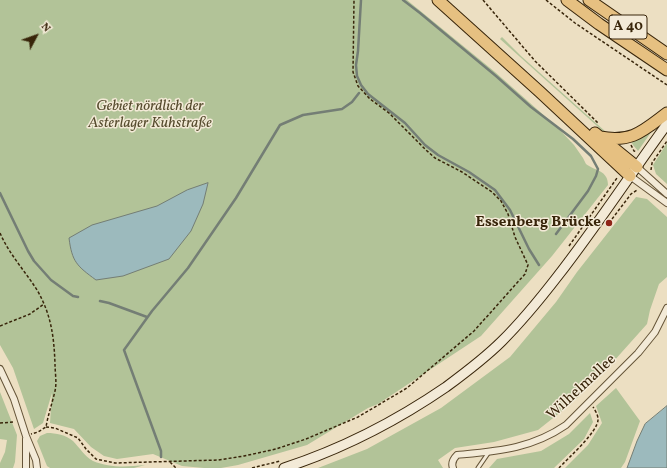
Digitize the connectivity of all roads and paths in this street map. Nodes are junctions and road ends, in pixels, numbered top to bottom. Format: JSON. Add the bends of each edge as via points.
{"nodes":[{"id":1,"x":354,"y":0,"type":"edge"},
{"id":2,"x":438,"y":0,"type":"edge"},
{"id":3,"x":445,"y":0,"type":"edge"},
{"id":4,"x":483,"y":0,"type":"edge"},
{"id":5,"x":546,"y":0,"type":"edge"},
{"id":6,"x":567,"y":0,"type":"edge"},
{"id":7,"x":589,"y":0,"type":"edge"},
{"id":8,"x":667,"y":54,"type":"edge"},
{"id":9,"x":666,"y":69,"type":"edge"},
{"id":10,"x":667,"y":85,"type":"edge"},
{"id":11,"x":667,"y":113,"type":"edge"},
{"id":12,"x":667,"y":124,"type":"edge"},
{"id":13,"x":601,"y":126,"type":"dead end"},
{"id":14,"x":599,"y":137,"type":"junction"},
{"id":15,"x":628,"y":138,"type":"junction"},
{"id":16,"x":667,"y":141,"type":"edge"},
{"id":17,"x":634,"y":151,"type":"dead end"},
{"id":18,"x":652,"y":163,"type":"dead end"},
{"id":19,"x":630,"y":171,"type":"junction"},
{"id":20,"x":641,"y":184,"type":"junction"},
{"id":21,"x":667,"y":194,"type":"edge"},
{"id":22,"x":667,"y":203,"type":"edge"},
{"id":23,"x":609,"y":223,"type":"dead end"},
{"id":24,"x":0,"y":233,"type":"edge"},
{"id":25,"x":566,"y":250,"type":"dead end"},
{"id":26,"x":44,"y":304,"type":"junction"},
{"id":27,"x":667,"y":308,"type":"edge"},
{"id":28,"x":0,"y":326,"type":"edge"},
{"id":29,"x":0,"y":369,"type":"edge"},
{"id":30,"x":589,"y":402,"type":"junction"},
{"id":31,"x":22,"y":421,"type":"junction"},
{"id":32,"x":0,"y":423,"type":"edge"},
{"id":33,"x":46,"y":427,"type":"junction"},
{"id":34,"x":26,"y":436,"type":"junction"},
{"id":35,"x":489,"y":452,"type":"junction"},
{"id":36,"x":170,"y":462,"type":"junction"},
{"id":37,"x":284,"y":464,"type":"edge"},
{"id":38,"x":26,"y":468,"type":"edge"},
{"id":39,"x":36,"y":468,"type":"edge"},
{"id":40,"x":176,"y":468,"type":"edge"},
{"id":41,"x":252,"y":468,"type":"edge"},
{"id":42,"x":453,"y":468,"type":"edge"},
{"id":43,"x":478,"y":468,"type":"edge"},
{"id":44,"x":559,"y":468,"type":"edge"}],
"edges":[{"from":1,"to":36,"type":"path","via":[[353,72],[358,86],[435,158],[462,172],[492,192],[500,201],[526,258],[528,265],[525,274],[474,331],[407,388],[358,417],[276,449],[218,460]]},
{"from":2,"to":19,"type":"highway"},
{"from":3,"to":14,"type":"highway"},
{"from":4,"to":13,"type":"path","via":[[536,61]]},
{"from":5,"to":10,"type":"path","via":[[575,23]]},
{"from":6,"to":9,"type":"highway","number":"A 40"},
{"from":7,"to":8,"type":"highway","number":"A 40"},
{"from":11,"to":15,"type":"highway","via":[[638,134]]},
{"from":12,"to":19,"type":"main road"},
{"from":14,"to":15,"type":"highway","via":[[619,140]]},
{"from":14,"to":19,"type":"highway"},
{"from":15,"to":17,"type":"path"},
{"from":16,"to":18,"type":"path"},
{"from":19,"to":20,"type":"street"},
{"from":19,"to":21,"type":"street"},
{"from":19,"to":25,"type":"path"},
{"from":19,"to":37,"type":"main road","via":[[569,261],[539,300],[502,342],[471,369],[428,400],[375,431],[327,453]]},
{"from":20,"to":22,"type":"street"},
{"from":20,"to":23,"type":"path"},
{"from":24,"to":26,"type":"path"},
{"from":26,"to":28,"type":"path","via":[[30,314]]},
{"from":26,"to":33,"type":"path","via":[[51,321],[56,374]]},
{"from":27,"to":30,"type":"street","name":"Wilhelmallee","via":[[655,332],[638,353]]},
{"from":29,"to":31,"type":"street"},
{"from":30,"to":35,"type":"street","name":"Wilhelmallee","via":[[553,434],[522,446]]},
{"from":30,"to":44,"type":"path","via":[[598,419],[597,425],[591,435]]},
{"from":31,"to":32,"type":"path"},
{"from":31,"to":34,"type":"street"},
{"from":33,"to":34,"type":"path"},
{"from":33,"to":36,"type":"path","via":[[78,438],[96,459],[114,463]]},
{"from":34,"to":38,"type":"street"},
{"from":34,"to":39,"type":"street","via":[[36,460]]},
{"from":35,"to":42,"type":"street","name":"Wilhelmallee","via":[[457,455],[452,464]]},
{"from":35,"to":43,"type":"lane"},
{"from":36,"to":40,"type":"path"},
{"from":37,"to":41,"type":"path"}]}
